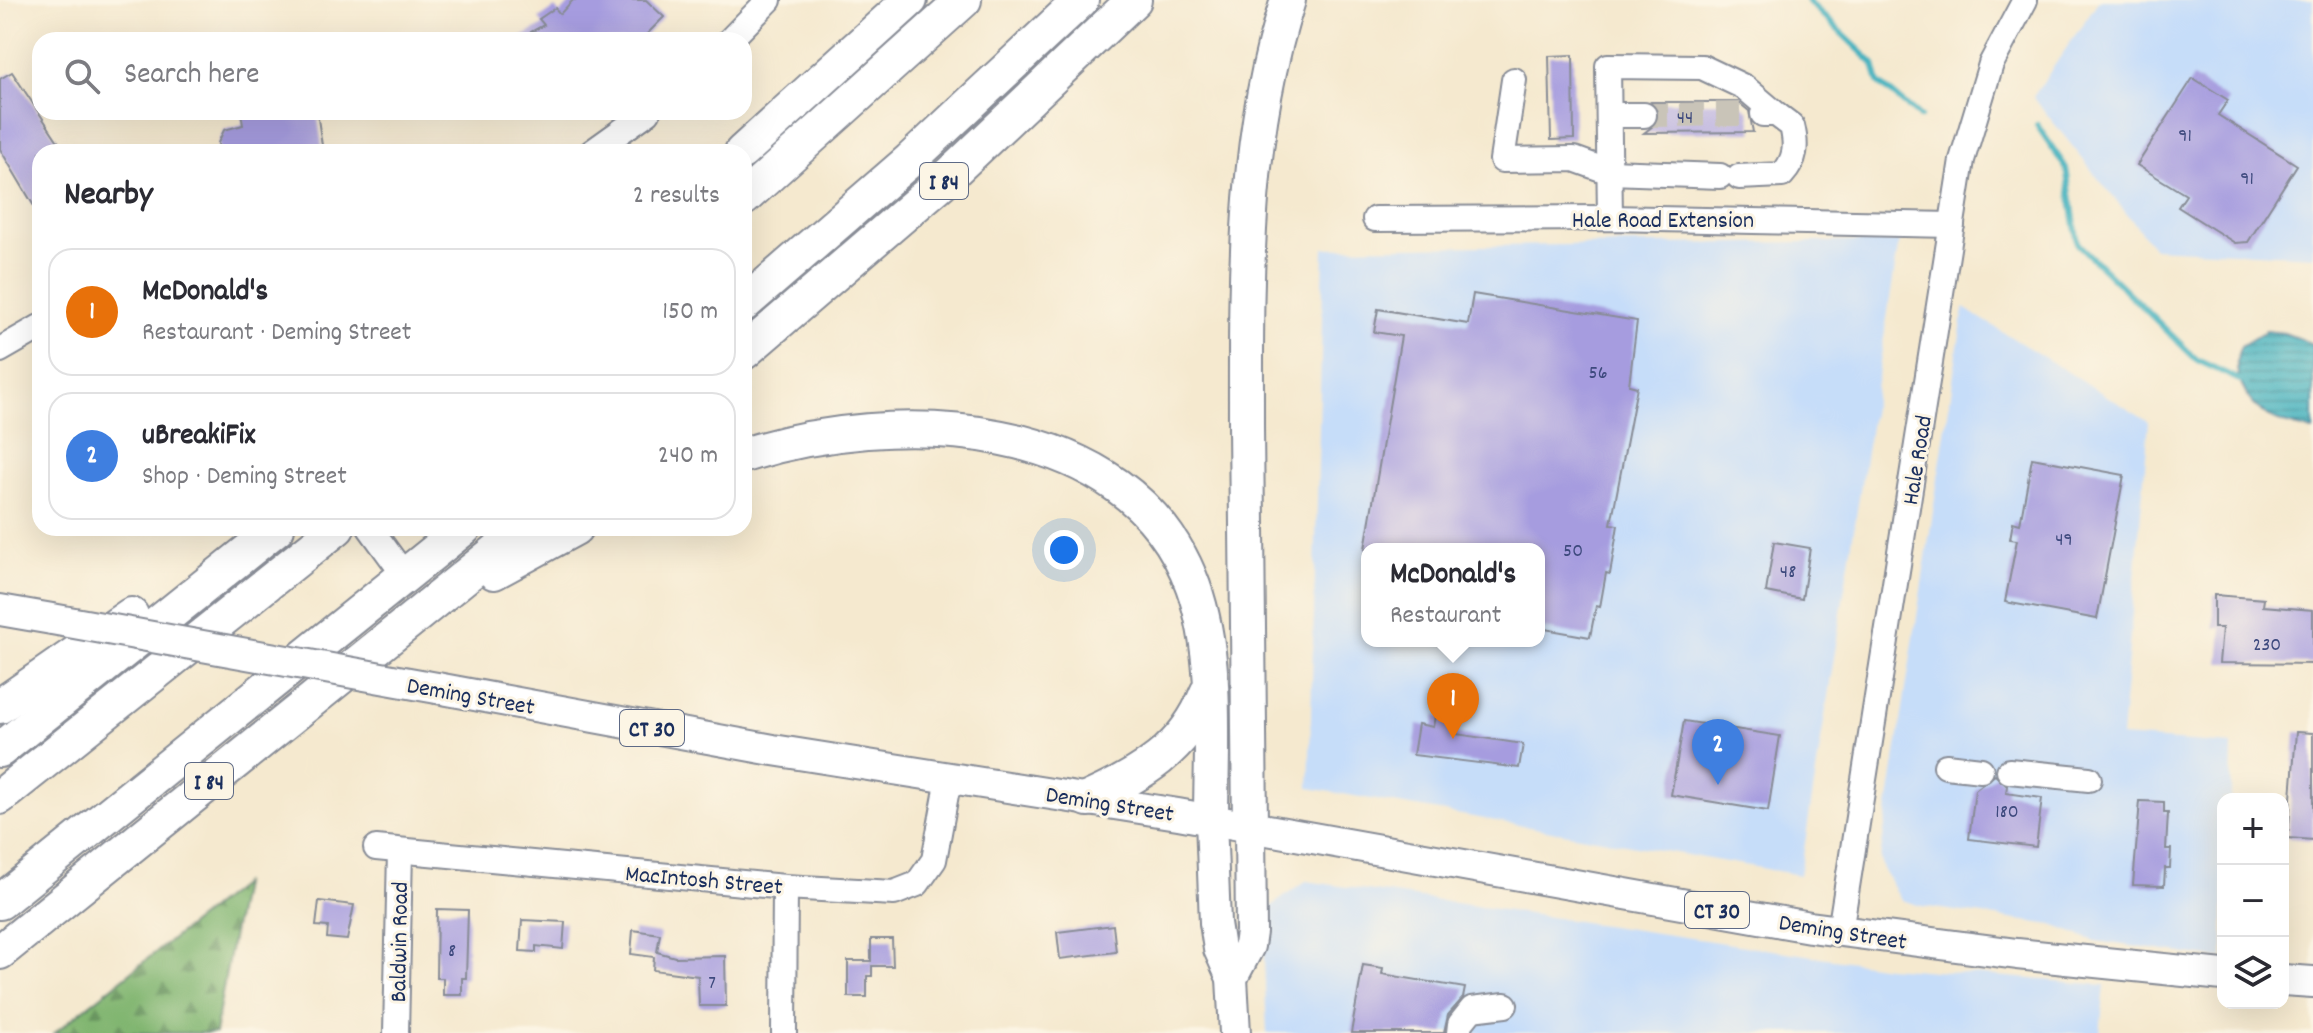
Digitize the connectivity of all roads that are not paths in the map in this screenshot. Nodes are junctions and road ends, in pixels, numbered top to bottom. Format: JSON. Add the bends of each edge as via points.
{"nodes":[{"id":1,"x":769,"y":0,"type":"edge"},
{"id":2,"x":910,"y":0,"type":"edge"},
{"id":3,"x":964,"y":0,"type":"edge"},
{"id":4,"x":1081,"y":0,"type":"edge"},
{"id":5,"x":1134,"y":0,"type":"edge"},
{"id":6,"x":1288,"y":0,"type":"edge"},
{"id":7,"x":2025,"y":0,"type":"edge"},
{"id":8,"x":738,"y":32,"type":"edge"},
{"id":9,"x":1514,"y":80,"type":"dead end"},
{"id":10,"x":1609,"y":115,"type":"junction"},
{"id":11,"x":1644,"y":115,"type":"tunnel mouth"},
{"id":12,"x":637,"y":120,"type":"edge"},
{"id":13,"x":603,"y":144,"type":"edge"},
{"id":14,"x":751,"y":144,"type":"edge"},
{"id":15,"x":1610,"y":172,"type":"junction"},
{"id":16,"x":752,"y":191,"type":"edge"},
{"id":17,"x":1610,"y":218,"type":"junction"},
{"id":18,"x":1375,"y":219,"type":"dead end"},
{"id":19,"x":1952,"y":225,"type":"junction"},
{"id":20,"x":752,"y":297,"type":"edge"},
{"id":21,"x":32,"y":332,"type":"edge"},
{"id":22,"x":752,"y":345,"type":"edge"},
{"id":23,"x":0,"y":350,"type":"edge"},
{"id":24,"x":752,"y":453,"type":"edge"},
{"id":25,"x":327,"y":536,"type":"edge"},
{"id":26,"x":376,"y":536,"type":"edge"},
{"id":27,"x":454,"y":536,"type":"edge"},
{"id":28,"x":515,"y":536,"type":"edge"},
{"id":29,"x":560,"y":536,"type":"edge"},
{"id":30,"x":265,"y":537,"type":"edge"},
{"id":31,"x":405,"y":576,"type":"junction"},
{"id":32,"x":0,"y":610,"type":"edge"},
{"id":33,"x":420,"y":612,"type":"junction"},
{"id":34,"x":1209,"y":689,"type":"junction"},
{"id":35,"x":0,"y":706,"type":"edge"},
{"id":36,"x":0,"y":750,"type":"edge"},
{"id":37,"x":1946,"y":766,"type":"dead end"},
{"id":38,"x":1981,"y":770,"type":"dead end"},
{"id":39,"x":2009,"y":771,"type":"dead end"},
{"id":40,"x":949,"y":778,"type":"junction"},
{"id":41,"x":2089,"y":779,"type":"dead end"},
{"id":42,"x":0,"y":797,"type":"edge"},
{"id":43,"x":1088,"y":799,"type":"junction"},
{"id":44,"x":1211,"y":820,"type":"junction"},
{"id":45,"x":1250,"y":827,"type":"junction"},
{"id":46,"x":388,"y":849,"type":"joint"},
{"id":47,"x":785,"y":887,"type":"junction"},
{"id":48,"x":0,"y":902,"type":"edge"},
{"id":49,"x":1840,"y":931,"type":"junction"},
{"id":50,"x":0,"y":952,"type":"edge"},
{"id":51,"x":2217,"y":974,"type":"edge"},
{"id":52,"x":1232,"y":978,"type":"junction"},
{"id":53,"x":2289,"y":980,"type":"edge"},
{"id":54,"x":2313,"y":982,"type":"edge"},
{"id":55,"x":1505,"y":1005,"type":"dead end"},
{"id":56,"x":396,"y":1033,"type":"edge"},
{"id":57,"x":784,"y":1033,"type":"edge"},
{"id":58,"x":1235,"y":1033,"type":"edge"},
{"id":59,"x":1459,"y":1033,"type":"edge"}],
"edges":[{"from":1,"to":8,"type":"street"},
{"from":2,"to":14,"type":"highway"},
{"from":3,"to":16,"type":"highway"},
{"from":4,"to":20,"type":"highway","via":[[910,160]]},
{"from":5,"to":22,"type":"highway","number":"I 84","via":[[942,182]]},
{"from":6,"to":45,"type":"highway","via":[[1259,115],[1248,217]]},
{"from":7,"to":19,"type":"street","name":"Hale Road","via":[[2000,44],[1974,111]]},
{"from":9,"to":15,"type":"street","via":[[1502,160],[1574,159]]},
{"from":10,"to":11,"type":"street"},
{"from":10,"to":15,"type":"street"},
{"from":10,"to":15,"type":"street","via":[[1608,66],[1702,67],[1744,87],[1764,114],[1792,126],[1796,150],[1782,175]]},
{"from":12,"to":13,"type":"street"},
{"from":15,"to":17,"type":"street"},
{"from":17,"to":18,"type":"street","name":"Hale Road Extension"},
{"from":17,"to":19,"type":"street","name":"Hale Road Extension"},
{"from":19,"to":49,"type":"street","name":"Hale Road"},
{"from":21,"to":23,"type":"street"},
{"from":24,"to":34,"type":"highway","via":[[836,432],[920,428],[1007,439],[1086,468],[1144,509],[1185,567],[1198,605]]},
{"from":25,"to":42,"type":"highway"},
{"from":26,"to":31,"type":"street"},
{"from":27,"to":31,"type":"highway"},
{"from":28,"to":33,"type":"highway","number":"I 84"},
{"from":29,"to":33,"type":"highway"},
{"from":30,"to":35,"type":"highway","via":[[115,625]]},
{"from":30,"to":36,"type":"highway"},
{"from":31,"to":48,"type":"highway"},
{"from":32,"to":40,"type":"main road","name":"Deming Street","number":"CT 30","bridge":true},
{"from":33,"to":50,"type":"highway","number":"I 84"},
{"from":34,"to":43,"type":"highway","via":[[1191,726],[1169,754]]},
{"from":34,"to":44,"type":"highway"},
{"from":37,"to":38,"type":"street"},
{"from":39,"to":41,"type":"street"},
{"from":40,"to":43,"type":"main road","name":"Deming Street","number":"CT 30"},
{"from":40,"to":47,"type":"street","name":"MacIntosh Street","via":[[934,860],[917,884],[884,894]]},
{"from":43,"to":44,"type":"main road","name":"Deming Street","number":"CT 30"},
{"from":44,"to":45,"type":"main road","name":"Deming Street","number":"CT 30"},
{"from":44,"to":52,"type":"main road","via":[[1217,941]]},
{"from":45,"to":49,"type":"main road","name":"Deming Street","number":"CT 30"},
{"from":45,"to":52,"type":"main road","via":[[1251,932]]},
{"from":46,"to":47,"type":"street","name":"MacIntosh Street"},
{"from":46,"to":56,"type":"street","name":"Baldwin Road"},
{"from":47,"to":57,"type":"street"},
{"from":49,"to":51,"type":"main road","name":"Deming Street","number":"CT 30"},
{"from":52,"to":58,"type":"main road"},
{"from":53,"to":54,"type":"main road"},
{"from":55,"to":59,"type":"street","via":[[1472,1009]]}]}
